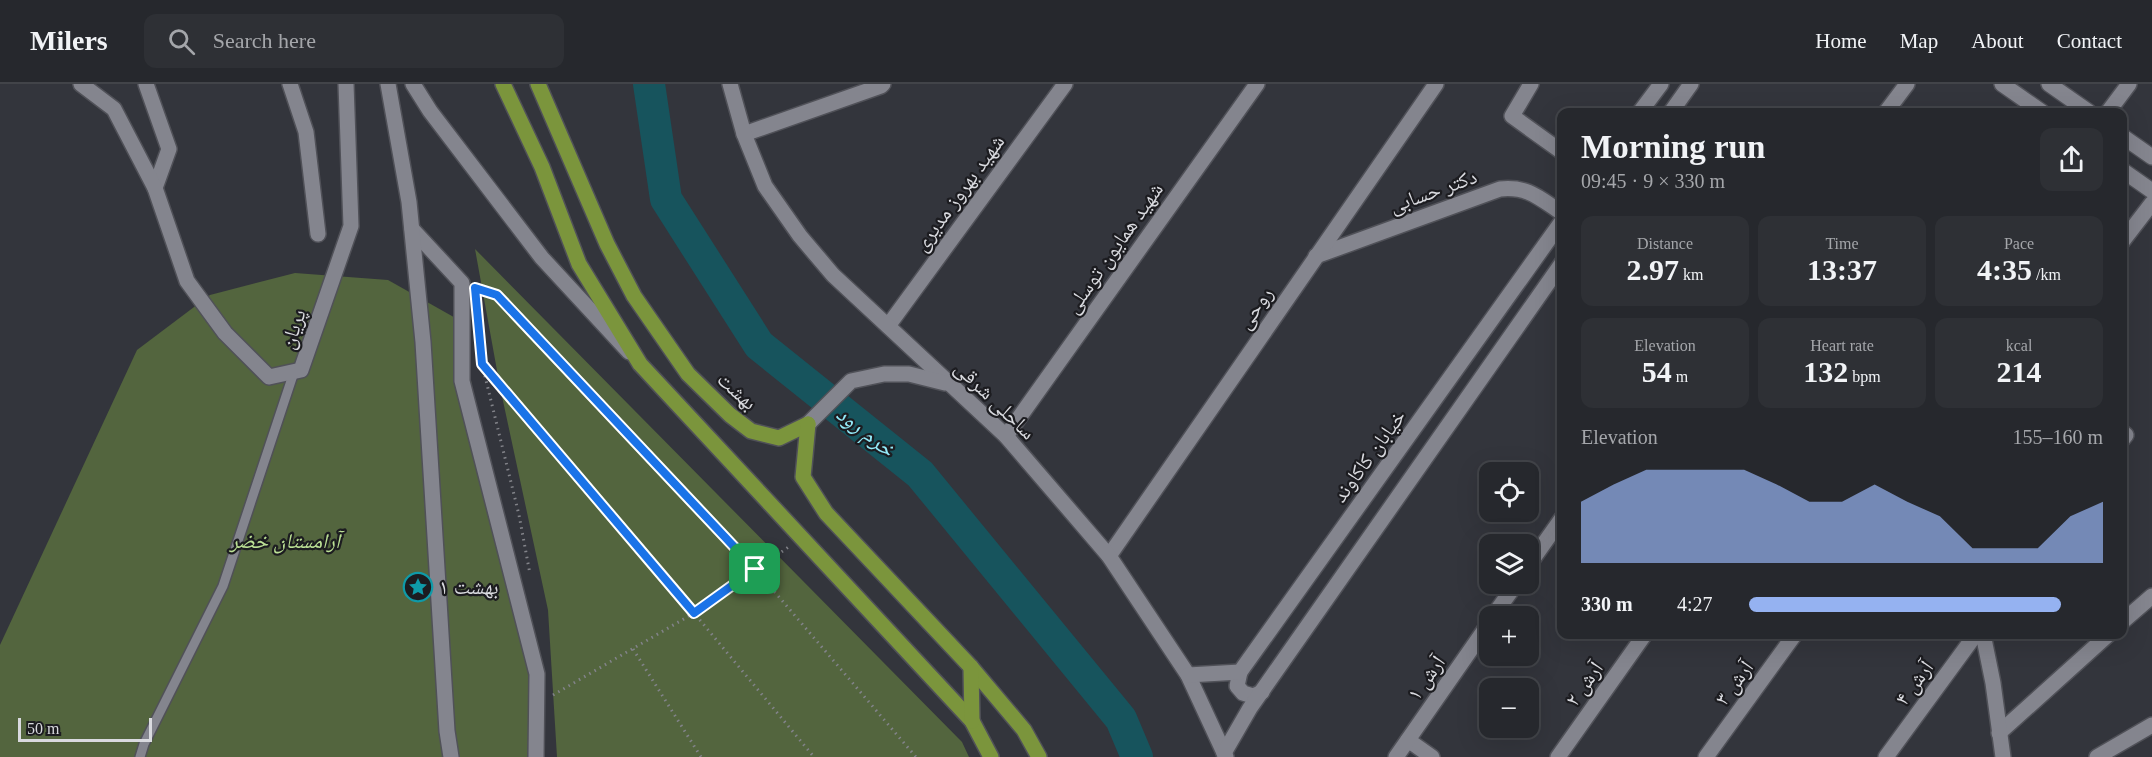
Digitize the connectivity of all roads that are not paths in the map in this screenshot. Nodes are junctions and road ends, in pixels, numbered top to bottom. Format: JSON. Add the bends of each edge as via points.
{"nodes":[{"id":1,"x":81,"y":84,"type":"edge"},
{"id":2,"x":146,"y":84,"type":"edge"},
{"id":3,"x":290,"y":84,"type":"edge"},
{"id":4,"x":346,"y":84,"type":"edge"},
{"id":5,"x":388,"y":84,"type":"edge"},
{"id":6,"x":413,"y":84,"type":"edge"},
{"id":7,"x":503,"y":84,"type":"edge"},
{"id":8,"x":538,"y":84,"type":"edge"},
{"id":9,"x":730,"y":84,"type":"edge"},
{"id":10,"x":883,"y":84,"type":"edge"},
{"id":11,"x":1065,"y":84,"type":"edge"},
{"id":12,"x":1257,"y":84,"type":"edge"},
{"id":13,"x":1436,"y":84,"type":"edge"},
{"id":14,"x":1532,"y":84,"type":"edge"},
{"id":15,"x":1661,"y":84,"type":"edge"},
{"id":16,"x":1691,"y":84,"type":"edge"},
{"id":17,"x":1907,"y":84,"type":"edge"},
{"id":18,"x":2002,"y":84,"type":"edge"},
{"id":19,"x":2049,"y":84,"type":"edge"},
{"id":20,"x":2129,"y":84,"type":"edge"},
{"id":21,"x":1643,"y":108,"type":"edge"},
{"id":22,"x":1674,"y":108,"type":"edge"},
{"id":23,"x":1889,"y":108,"type":"edge"},
{"id":24,"x":2036,"y":108,"type":"edge"},
{"id":25,"x":2083,"y":108,"type":"edge"},
{"id":26,"x":2112,"y":108,"type":"edge"},
{"id":27,"x":744,"y":134,"type":"junction"},
{"id":28,"x":2127,"y":140,"type":"edge"},
{"id":29,"x":1557,"y":149,"type":"edge"},
{"id":30,"x":2152,"y":157,"type":"edge"},
{"id":31,"x":2127,"y":174,"type":"edge"},
{"id":32,"x":155,"y":188,"type":"junction"},
{"id":33,"x":2152,"y":191,"type":"edge"},
{"id":34,"x":2152,"y":203,"type":"edge"},
{"id":35,"x":1557,"y":210,"type":"edge"},
{"id":36,"x":1557,"y":228,"type":"edge"},
{"id":37,"x":412,"y":229,"type":"junction"},
{"id":38,"x":318,"y":234,"type":"dead end"},
{"id":39,"x":2127,"y":236,"type":"edge"},
{"id":40,"x":1316,"y":256,"type":"junction"},
{"id":41,"x":1557,"y":270,"type":"edge"},
{"id":42,"x":888,"y":326,"type":"junction"},
{"id":43,"x":640,"y":364,"type":"junction"},
{"id":44,"x":294,"y":372,"type":"junction"},
{"id":45,"x":948,"y":384,"type":"junction"},
{"id":46,"x":808,"y":424,"type":"junction"},
{"id":47,"x":1006,"y":436,"type":"junction"},
{"id":48,"x":1557,"y":525,"type":"edge"},
{"id":49,"x":1539,"y":550,"type":"edge"},
{"id":50,"x":1109,"y":556,"type":"junction"},
{"id":51,"x":2152,"y":596,"type":"edge"},
{"id":52,"x":2127,"y":618,"type":"edge"},
{"id":53,"x":1479,"y":638,"type":"edge"},
{"id":54,"x":1641,"y":639,"type":"edge"},
{"id":55,"x":1791,"y":639,"type":"edge"},
{"id":56,"x":1972,"y":639,"type":"edge"},
{"id":57,"x":1984,"y":639,"type":"edge"},
{"id":58,"x":2103,"y":639,"type":"edge"},
{"id":59,"x":972,"y":667,"type":"junction"},
{"id":60,"x":1240,"y":672,"type":"junction"},
{"id":61,"x":1188,"y":675,"type":"junction"},
{"id":62,"x":1262,"y":692,"type":"junction"},
{"id":63,"x":972,"y":721,"type":"junction"},
{"id":64,"x":2152,"y":725,"type":"edge"},
{"id":65,"x":1999,"y":733,"type":"junction"},
{"id":66,"x":1408,"y":740,"type":"junction"},
{"id":67,"x":1225,"y":755,"type":"edge"},
{"id":68,"x":140,"y":757,"type":"edge"},
{"id":69,"x":451,"y":757,"type":"edge"},
{"id":70,"x":536,"y":757,"type":"edge"},
{"id":71,"x":991,"y":757,"type":"edge"},
{"id":72,"x":1039,"y":757,"type":"edge"},
{"id":73,"x":1396,"y":757,"type":"edge"},
{"id":74,"x":1432,"y":757,"type":"edge"},
{"id":75,"x":1558,"y":757,"type":"edge"},
{"id":76,"x":1706,"y":757,"type":"edge"},
{"id":77,"x":1886,"y":757,"type":"edge"},
{"id":78,"x":2003,"y":757,"type":"edge"},
{"id":79,"x":2097,"y":757,"type":"edge"}],
"edges":[{"from":1,"to":32,"type":"street","name":"پریان","via":[[114,109]]},
{"from":2,"to":32,"type":"street","via":[[168,149]]},
{"from":3,"to":38,"type":"street","via":[[306,132]]},
{"from":4,"to":44,"type":"street","name":"پریان","via":[[351,226],[301,370]]},
{"from":5,"to":37,"type":"street"},
{"from":6,"to":43,"type":"street","via":[[542,258]]},
{"from":7,"to":43,"type":"main road","via":[[542,167],[579,264]]},
{"from":8,"to":46,"type":"main road","name":"بهشت","via":[[634,296],[688,374],[751,431],[779,438]]},
{"from":9,"to":27,"type":"street","name":"ساحلی شرقی"},
{"from":10,"to":27,"type":"street"},
{"from":11,"to":42,"type":"street","name":"شهید بهروز مدیری"},
{"from":12,"to":47,"type":"street","name":"شهید همایون توسلی"},
{"from":13,"to":40,"type":"street","name":"روحی"},
{"from":14,"to":29,"type":"street","via":[[1512,116]]},
{"from":15,"to":21,"type":"street"},
{"from":16,"to":22,"type":"street"},
{"from":17,"to":23,"type":"street"},
{"from":18,"to":24,"type":"street"},
{"from":19,"to":25,"type":"street"},
{"from":20,"to":26,"type":"street"},
{"from":27,"to":42,"type":"street","name":"ساحلی شرقی","via":[[765,186],[800,236],[833,275]]},
{"from":28,"to":30,"type":"street"},
{"from":31,"to":33,"type":"street"},
{"from":32,"to":44,"type":"street","name":"پریان","via":[[187,281],[225,333],[269,377]]},
{"from":34,"to":39,"type":"street"},
{"from":35,"to":40,"type":"street","name":"دکتر حسابی","via":[[1528,191],[1500,189]]},
{"from":36,"to":60,"type":"street","name":"خیابان کاکاوند"},
{"from":37,"to":69,"type":"street"},
{"from":37,"to":70,"type":"street","via":[[462,283],[462,381],[537,674]]},
{"from":40,"to":50,"type":"street","name":"روحی"},
{"from":41,"to":62,"type":"street"},
{"from":42,"to":45,"type":"street","name":"ساحلی شرقی"},
{"from":43,"to":63,"type":"main road"},
{"from":44,"to":68,"type":"lane","via":[[223,586]]},
{"from":45,"to":46,"type":"street","via":[[909,374],[851,381]]},
{"from":45,"to":47,"type":"street","name":"ساحلی شرقی"},
{"from":46,"to":59,"type":"main road","via":[[803,477],[826,513]]},
{"from":47,"to":50,"type":"street","name":"ساحلی شرقی"},
{"from":48,"to":49,"type":"street"},
{"from":50,"to":61,"type":"street","name":"ساحلی شرقی"},
{"from":51,"to":52,"type":"street"},
{"from":53,"to":66,"type":"street","name":"آرش ۱"},
{"from":54,"to":75,"type":"street","name":"آرش ۲"},
{"from":55,"to":76,"type":"street","name":"آرش ۳"},
{"from":56,"to":77,"type":"street","name":"آرش ۴"},
{"from":57,"to":65,"type":"street"},
{"from":58,"to":65,"type":"street"},
{"from":59,"to":63,"type":"main road"},
{"from":59,"to":72,"type":"main road","via":[[1024,730]]},
{"from":60,"to":61,"type":"street"},
{"from":60,"to":62,"type":"street","via":[[1237,686],[1243,693],[1253,696]]},
{"from":61,"to":67,"type":"street","name":"ساحلی شرقی"},
{"from":62,"to":67,"type":"street"},
{"from":63,"to":71,"type":"main road"},
{"from":64,"to":79,"type":"street"},
{"from":65,"to":78,"type":"street"},
{"from":66,"to":73,"type":"street","name":"آرش ۱"},
{"from":66,"to":74,"type":"street"}]}
